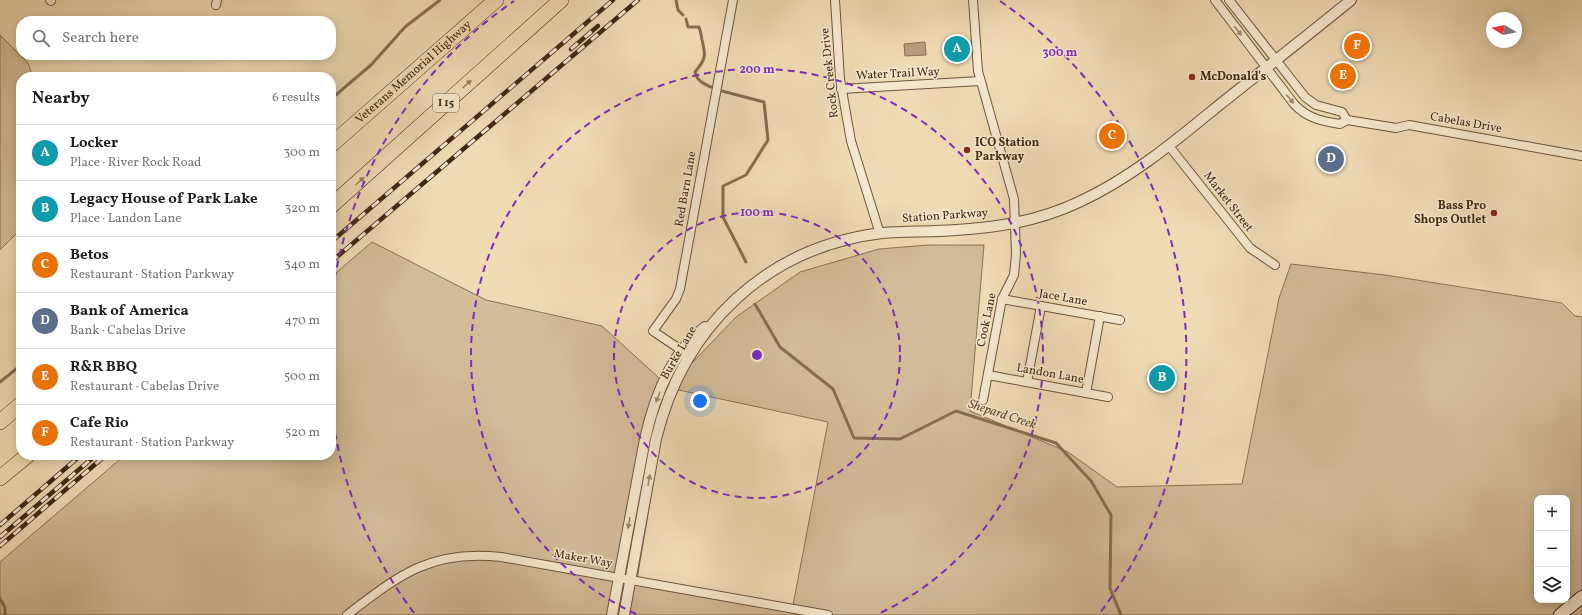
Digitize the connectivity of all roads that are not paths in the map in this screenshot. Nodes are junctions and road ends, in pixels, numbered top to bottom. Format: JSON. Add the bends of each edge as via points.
{"nodes":[{"id":1,"x":495,"y":0,"type":"edge"},
{"id":2,"x":561,"y":0,"type":"edge"},
{"id":3,"x":734,"y":0,"type":"edge"},
{"id":4,"x":835,"y":0,"type":"edge"},
{"id":5,"x":973,"y":0,"type":"edge"},
{"id":6,"x":1215,"y":0,"type":"edge"},
{"id":7,"x":1229,"y":0,"type":"edge"},
{"id":8,"x":1351,"y":0,"type":"edge"},
{"id":9,"x":1277,"y":60,"type":"junction"},
{"id":10,"x":1267,"y":68,"type":"junction"},
{"id":11,"x":980,"y":81,"type":"junction"},
{"id":12,"x":841,"y":89,"type":"junction"},
{"id":13,"x":1347,"y":120,"type":"junction"},
{"id":14,"x":336,"y":141,"type":"edge"},
{"id":15,"x":1169,"y":146,"type":"junction"},
{"id":16,"x":1582,"y":156,"type":"edge"},
{"id":17,"x":336,"y":202,"type":"edge"},
{"id":18,"x":1014,"y":222,"type":"junction"},
{"id":19,"x":880,"y":234,"type":"junction"},
{"id":20,"x":1275,"y":265,"type":"dead end"},
{"id":21,"x":1002,"y":299,"type":"junction"},
{"id":22,"x":1041,"y":306,"type":"junction"},
{"id":23,"x":1100,"y":316,"type":"junction"},
{"id":24,"x":1120,"y":320,"type":"dead end"},
{"id":25,"x":713,"y":322,"type":"joint"},
{"id":26,"x":686,"y":353,"type":"junction"},
{"id":27,"x":988,"y":375,"type":"junction"},
{"id":28,"x":1027,"y":382,"type":"junction"},
{"id":29,"x":1086,"y":393,"type":"junction"},
{"id":30,"x":1108,"y":397,"type":"dead end"},
{"id":31,"x":984,"y":400,"type":"dead end"},
{"id":32,"x":16,"y":408,"type":"edge"},
{"id":33,"x":0,"y":422,"type":"edge"},
{"id":34,"x":22,"y":460,"type":"edge"},
{"id":35,"x":0,"y":478,"type":"edge"},
{"id":36,"x":619,"y":578,"type":"junction"},
{"id":37,"x":630,"y":580,"type":"junction"},
{"id":38,"x":1582,"y":597,"type":"edge"},
{"id":39,"x":347,"y":615,"type":"edge"},
{"id":40,"x":612,"y":615,"type":"edge"},
{"id":41,"x":624,"y":615,"type":"edge"},
{"id":42,"x":828,"y":615,"type":"edge"},
{"id":43,"x":1560,"y":615,"type":"edge"}],
"edges":[{"from":1,"to":14,"type":"highway","name":"Veterans Memorial Highway"},
{"from":17,"to":2,"type":"highway","number":"I 15","one_way":true},
{"from":3,"to":26,"type":"street","name":"Red Barn Lane","via":[[680,289],[676,299],[653,331]]},
{"from":4,"to":12,"type":"street","name":"Rock Creek Drive"},
{"from":5,"to":11,"type":"street","name":"Cook Lane"},
{"from":6,"to":10,"type":"street","name":"Cabelas Drive","one_way":true},
{"from":7,"to":9,"type":"street","name":"Cabelas Drive"},
{"from":8,"to":9,"type":"street","name":"Station Parkway"},
{"from":9,"to":10,"type":"street","name":"Station Parkway"},
{"from":9,"to":13,"type":"street","name":"Cabelas Drive","via":[[1310,102],[1322,108],[1342,112]]},
{"from":10,"to":13,"type":"street","name":"Cabelas Drive","one_way":true,"via":[[1302,112],[1318,120],[1340,124]]},
{"from":10,"to":15,"type":"street","name":"Station Parkway"},
{"from":11,"to":12,"type":"street","name":"Water Trail Way"},
{"from":11,"to":18,"type":"street","name":"Cook Lane","via":[[1014,199]]},
{"from":12,"to":19,"type":"street","name":"Rock Creek Drive","via":[[851,141]]},
{"from":13,"to":16,"type":"street","name":"Cabelas Drive","via":[[1396,128],[1409,125]]},
{"from":15,"to":18,"type":"street","name":"Station Parkway","via":[[1145,165],[1095,195],[1061,210]]},
{"from":15,"to":20,"type":"street","name":"Market Street","via":[[1250,248]]},
{"from":18,"to":19,"type":"street","name":"Station Parkway","via":[[969,230]]},
{"from":18,"to":21,"type":"street","name":"Cook Lane","via":[[1015,269]]},
{"from":19,"to":25,"type":"street","name":"Station Parkway","via":[[829,245],[785,264],[739,295]]},
{"from":21,"to":22,"type":"street","name":"Jace Lane"},
{"from":21,"to":27,"type":"street","name":"Cook Lane"},
{"from":22,"to":23,"type":"street","name":"Jace Lane"},
{"from":22,"to":28,"type":"street"},
{"from":23,"to":24,"type":"street","name":"Jace Lane"},
{"from":23,"to":29,"type":"street"},
{"from":25,"to":26,"type":"street","name":"Burke Lane"},
{"from":26,"to":36,"type":"street","name":"Burke Lane","one_way":true,"via":[[659,394],[648,425]]},
{"from":37,"to":26,"type":"street","name":"Burke Lane","one_way":true,"via":[[659,427]]},
{"from":27,"to":28,"type":"street","name":"Landon Lane"},
{"from":27,"to":31,"type":"street","name":"Cook Lane"},
{"from":28,"to":29,"type":"street","name":"Landon Lane"},
{"from":29,"to":30,"type":"street","name":"Landon Lane"},
{"from":32,"to":33,"type":"highway"},
{"from":34,"to":35,"type":"highway"},
{"from":36,"to":37,"type":"street","name":"Maker Way"},
{"from":36,"to":39,"type":"street","name":"Maker Way","via":[[501,557],[453,557],[429,563],[402,575]]},
{"from":36,"to":40,"type":"street","name":"Burke Lane"},
{"from":37,"to":41,"type":"street","name":"Burke Lane"},
{"from":37,"to":42,"type":"street","name":"Maker Way"},
{"from":38,"to":43,"type":"main road"}]}
